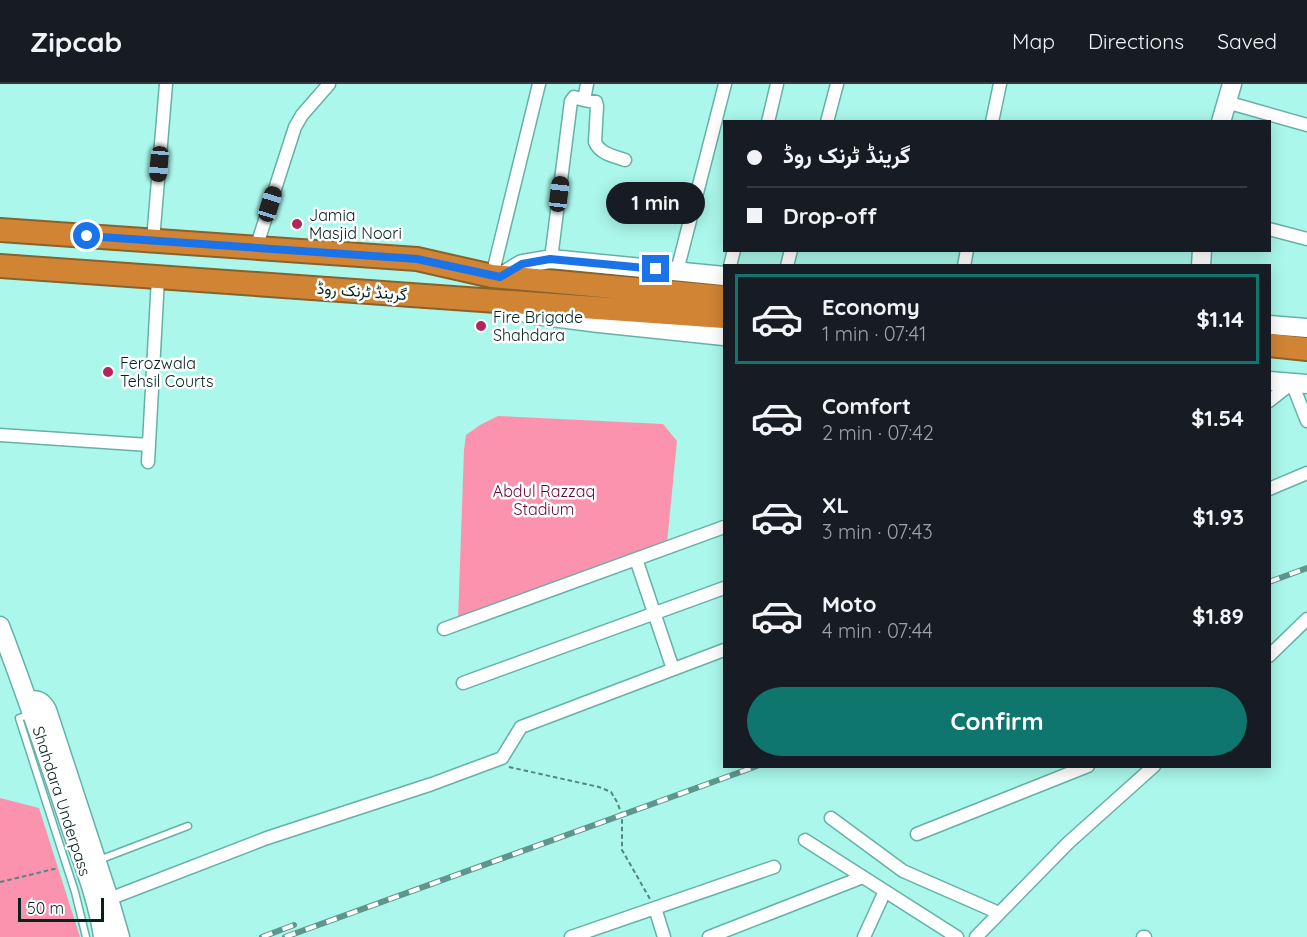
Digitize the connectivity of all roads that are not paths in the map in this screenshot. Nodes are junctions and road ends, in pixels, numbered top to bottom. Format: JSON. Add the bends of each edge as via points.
{"nodes":[{"id":1,"x":166,"y":84,"type":"edge"},
{"id":2,"x":329,"y":84,"type":"edge"},
{"id":3,"x":539,"y":84,"type":"edge"},
{"id":4,"x":587,"y":84,"type":"edge"},
{"id":5,"x":725,"y":84,"type":"edge"},
{"id":6,"x":777,"y":84,"type":"edge"},
{"id":7,"x":837,"y":84,"type":"edge"},
{"id":8,"x":1000,"y":84,"type":"edge"},
{"id":9,"x":1232,"y":84,"type":"edge"},
{"id":10,"x":584,"y":99,"type":"junction"},
{"id":11,"x":1226,"y":102,"type":"junction"},
{"id":12,"x":768,"y":120,"type":"edge"},
{"id":13,"x":828,"y":120,"type":"edge"},
{"id":14,"x":992,"y":120,"type":"edge"},
{"id":15,"x":1222,"y":120,"type":"edge"},
{"id":16,"x":1307,"y":125,"type":"edge"},
{"id":17,"x":625,"y":160,"type":"dead end"},
{"id":18,"x":0,"y":230,"type":"edge"},
{"id":19,"x":1271,"y":230,"type":"edge"},
{"id":20,"x":1307,"y":239,"type":"edge"},
{"id":21,"x":153,"y":240,"type":"junction"},
{"id":22,"x":256,"y":248,"type":"junction"},
{"id":23,"x":550,"y":259,"type":"junction"},
{"id":24,"x":0,"y":266,"type":"edge"},
{"id":25,"x":676,"y":271,"type":"junction"},
{"id":26,"x":496,"y":276,"type":"junction"},
{"id":27,"x":723,"y":276,"type":"edge"},
{"id":28,"x":159,"y":278,"type":"junction"},
{"id":29,"x":723,"y":297,"type":"edge"},
{"id":30,"x":508,"y":301,"type":"junction"},
{"id":31,"x":723,"y":316,"type":"edge"},
{"id":32,"x":1271,"y":325,"type":"edge"},
{"id":33,"x":1307,"y":328,"type":"edge"},
{"id":34,"x":723,"y":336,"type":"edge"},
{"id":35,"x":1271,"y":345,"type":"edge"},
{"id":36,"x":1307,"y":349,"type":"edge"},
{"id":37,"x":1271,"y":360,"type":"edge"},
{"id":38,"x":1307,"y":363,"type":"edge"},
{"id":39,"x":1271,"y":381,"type":"edge"},
{"id":40,"x":1299,"y":384,"type":"edge"},
{"id":41,"x":1271,"y":401,"type":"edge"},
{"id":42,"x":1307,"y":421,"type":"edge"},
{"id":43,"x":0,"y":435,"type":"edge"},
{"id":44,"x":149,"y":445,"type":"junction"},
{"id":45,"x":148,"y":462,"type":"dead end"},
{"id":46,"x":1307,"y":473,"type":"edge"},
{"id":47,"x":1271,"y":488,"type":"edge"},
{"id":48,"x":723,"y":527,"type":"edge"},
{"id":49,"x":636,"y":559,"type":"junction"},
{"id":50,"x":723,"y":588,"type":"edge"},
{"id":51,"x":654,"y":613,"type":"junction"},
{"id":52,"x":1307,"y":619,"type":"edge"},
{"id":53,"x":0,"y":626,"type":"edge"},
{"id":54,"x":444,"y":629,"type":"dead end"},
{"id":55,"x":723,"y":650,"type":"edge"},
{"id":56,"x":1271,"y":654,"type":"edge"},
{"id":57,"x":674,"y":669,"type":"junction"},
{"id":58,"x":463,"y":683,"type":"dead end"},
{"id":59,"x":31,"y":708,"type":"junction"},
{"id":60,"x":1083,"y":768,"type":"edge"},
{"id":61,"x":1152,"y":768,"type":"edge"},
{"id":62,"x":831,"y":818,"type":"dead end"},
{"id":63,"x":188,"y":826,"type":"dead end"},
{"id":64,"x":917,"y":834,"type":"dead end"},
{"id":65,"x":805,"y":840,"type":"dead end"},
{"id":66,"x":96,"y":861,"type":"junction"},
{"id":67,"x":774,"y":867,"type":"dead end"},
{"id":68,"x":863,"y":877,"type":"junction"},
{"id":69,"x":885,"y":891,"type":"junction"},
{"id":70,"x":109,"y":899,"type":"junction"},
{"id":71,"x":655,"y":908,"type":"junction"},
{"id":72,"x":999,"y":913,"type":"junction"},
{"id":73,"x":86,"y":937,"type":"edge"},
{"id":74,"x":103,"y":937,"type":"edge"},
{"id":75,"x":120,"y":937,"type":"edge"},
{"id":76,"x":571,"y":937,"type":"edge"},
{"id":77,"x":664,"y":937,"type":"edge"},
{"id":78,"x":709,"y":937,"type":"edge"},
{"id":79,"x":864,"y":937,"type":"edge"},
{"id":80,"x":957,"y":937,"type":"edge"},
{"id":81,"x":976,"y":937,"type":"edge"}],
"edges":[{"from":1,"to":21,"type":"street"},
{"from":2,"to":22,"type":"street","via":[[295,128]]},
{"from":3,"to":26,"type":"street"},
{"from":4,"to":10,"type":"street"},
{"from":5,"to":25,"type":"street"},
{"from":6,"to":12,"type":"street"},
{"from":7,"to":13,"type":"street"},
{"from":8,"to":14,"type":"street"},
{"from":9,"to":11,"type":"street"},
{"from":10,"to":17,"type":"street","via":[[596,102],[597,147]]},
{"from":10,"to":23,"type":"street","via":[[574,97],[571,101]]},
{"from":11,"to":15,"type":"street"},
{"from":11,"to":16,"type":"street"},
{"from":18,"to":21,"type":"highway"},
{"from":19,"to":20,"type":"street"},
{"from":21,"to":22,"type":"highway"},
{"from":22,"to":26,"type":"highway","via":[[417,259]]},
{"from":23,"to":25,"type":"street"},
{"from":23,"to":26,"type":"street","via":[[522,264]]},
{"from":24,"to":28,"type":"highway","name":"گرینڈ ٹرنک روڈ"},
{"from":25,"to":27,"type":"street"},
{"from":26,"to":29,"type":"highway"},
{"from":28,"to":30,"type":"highway","name":"گرینڈ ٹرنک روڈ"},
{"from":28,"to":44,"type":"street"},
{"from":30,"to":31,"type":"highway","name":"گرینڈ ٹرنک روڈ"},
{"from":30,"to":34,"type":"street","via":[[528,314]]},
{"from":32,"to":33,"type":"street"},
{"from":35,"to":36,"type":"highway"},
{"from":37,"to":38,"type":"highway"},
{"from":39,"to":40,"type":"street"},
{"from":40,"to":41,"type":"street"},
{"from":40,"to":42,"type":"street"},
{"from":43,"to":44,"type":"street"},
{"from":44,"to":45,"type":"street"},
{"from":46,"to":47,"type":"street"},
{"from":48,"to":49,"type":"street"},
{"from":49,"to":51,"type":"street"},
{"from":49,"to":54,"type":"street"},
{"from":50,"to":51,"type":"street"},
{"from":51,"to":57,"type":"street"},
{"from":51,"to":58,"type":"street"},
{"from":52,"to":56,"type":"street"},
{"from":53,"to":59,"type":"street","name":"Shahdara Underpass"},
{"from":55,"to":57,"type":"street"},
{"from":57,"to":70,"type":"street","via":[[521,727],[502,758],[267,838]]},
{"from":59,"to":66,"type":"street","via":[[36,700],[47,710]]},
{"from":59,"to":73,"type":"lane","via":[[19,718]]},
{"from":59,"to":74,"type":"street","name":"Shahdara Underpass"},
{"from":60,"to":64,"type":"street"},
{"from":61,"to":72,"type":"street","via":[[1068,843]]},
{"from":62,"to":72,"type":"street","via":[[903,871]]},
{"from":63,"to":66,"type":"lane"},
{"from":65,"to":68,"type":"street"},
{"from":66,"to":70,"type":"street"},
{"from":67,"to":71,"type":"street"},
{"from":68,"to":69,"type":"street"},
{"from":68,"to":78,"type":"street"},
{"from":69,"to":79,"type":"street"},
{"from":69,"to":80,"type":"street"},
{"from":70,"to":75,"type":"street"},
{"from":71,"to":76,"type":"street"},
{"from":71,"to":77,"type":"street"},
{"from":72,"to":81,"type":"street"}]}
